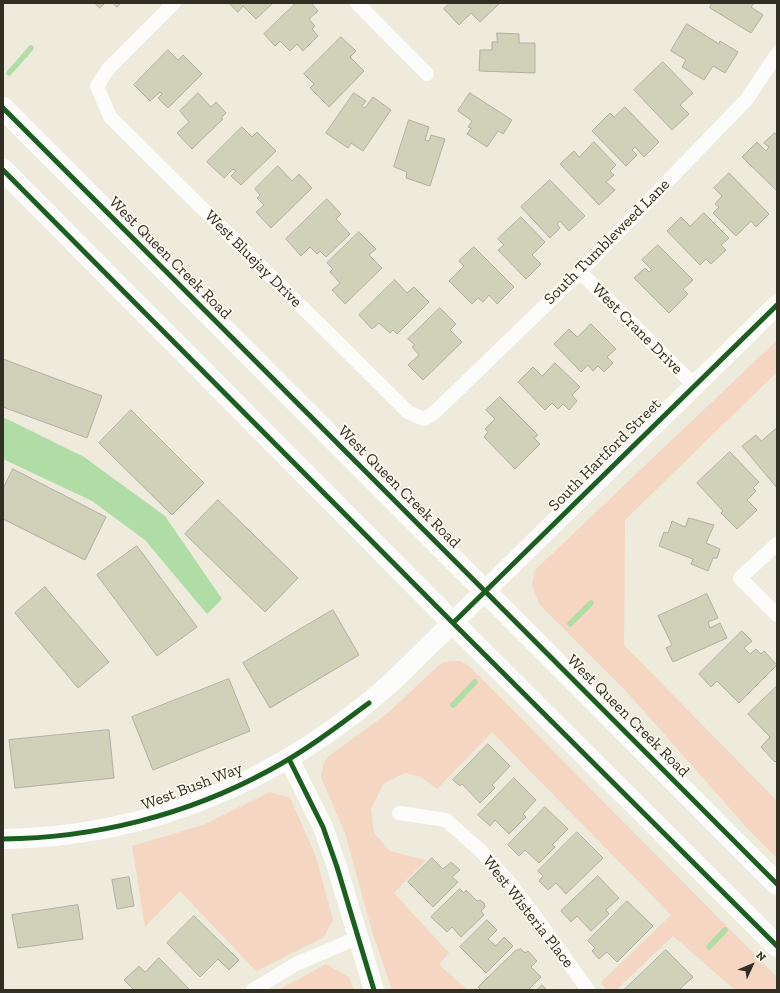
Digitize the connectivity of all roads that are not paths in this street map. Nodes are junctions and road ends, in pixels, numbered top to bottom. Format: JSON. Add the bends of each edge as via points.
{"nodes":[{"id":1,"x":174,"y":3,"type":"edge"},
{"id":2,"x":357,"y":3,"type":"edge"},
{"id":3,"x":777,"y":54,"type":"edge"},
{"id":4,"x":427,"y":74,"type":"dead end"},
{"id":5,"x":3,"y":108,"type":"edge"},
{"id":6,"x":3,"y":170,"type":"edge"},
{"id":7,"x":580,"y":272,"type":"junction"},
{"id":8,"x":777,"y":305,"type":"edge"},
{"id":9,"x":694,"y":385,"type":"junction"},
{"id":10,"x":424,"y":418,"type":"joint"},
{"id":11,"x":777,"y":544,"type":"edge"},
{"id":12,"x":484,"y":592,"type":"junction"},
{"id":13,"x":777,"y":615,"type":"edge"},
{"id":14,"x":452,"y":623,"type":"junction"},
{"id":15,"x":290,"y":759,"type":"junction"},
{"id":16,"x":399,"y":813,"type":"dead end"},
{"id":17,"x":3,"y":840,"type":"edge"},
{"id":18,"x":777,"y":884,"type":"edge"},
{"id":19,"x":356,"y":938,"type":"junction"},
{"id":20,"x":777,"y":946,"type":"edge"},
{"id":21,"x":254,"y":990,"type":"edge"},
{"id":22,"x":374,"y":990,"type":"edge"},
{"id":23,"x":588,"y":990,"type":"edge"}],
"edges":[{"from":1,"to":10,"type":"street","name":"West Bluejay Drive","via":[[108,69],[97,86],[110,117],[408,412]]},
{"from":2,"to":4,"type":"street"},
{"from":3,"to":7,"type":"street","name":"South Tumbleweed Lane","via":[[747,99]]},
{"from":5,"to":12,"type":"main road","name":"West Queen Creek Road"},
{"from":6,"to":14,"type":"main road"},
{"from":7,"to":9,"type":"street","name":"West Crane Drive"},
{"from":7,"to":10,"type":"street","name":"South Tumbleweed Lane","via":[[435,412]]},
{"from":8,"to":9,"type":"street","name":"South Hartford Street"},
{"from":9,"to":12,"type":"street","name":"South Hartford Street"},
{"from":11,"to":13,"type":"street","via":[[740,578]]},
{"from":12,"to":14,"type":"street","name":"South Hartford Street"},
{"from":12,"to":18,"type":"main road","name":"West Queen Creek Road"},
{"from":14,"to":15,"type":"street","name":"West Bush Way","via":[[369,703]]},
{"from":14,"to":20,"type":"main road"},
{"from":15,"to":17,"type":"street","name":"West Bush Way","via":[[244,783],[178,810],[106,830]]},
{"from":15,"to":19,"type":"street","via":[[323,827],[337,867]]},
{"from":16,"to":23,"type":"street","name":"West Wisteria Place","via":[[446,820],[481,851],[532,912]]},
{"from":19,"to":21,"type":"street","via":[[296,964]]},
{"from":19,"to":22,"type":"street"}]}
